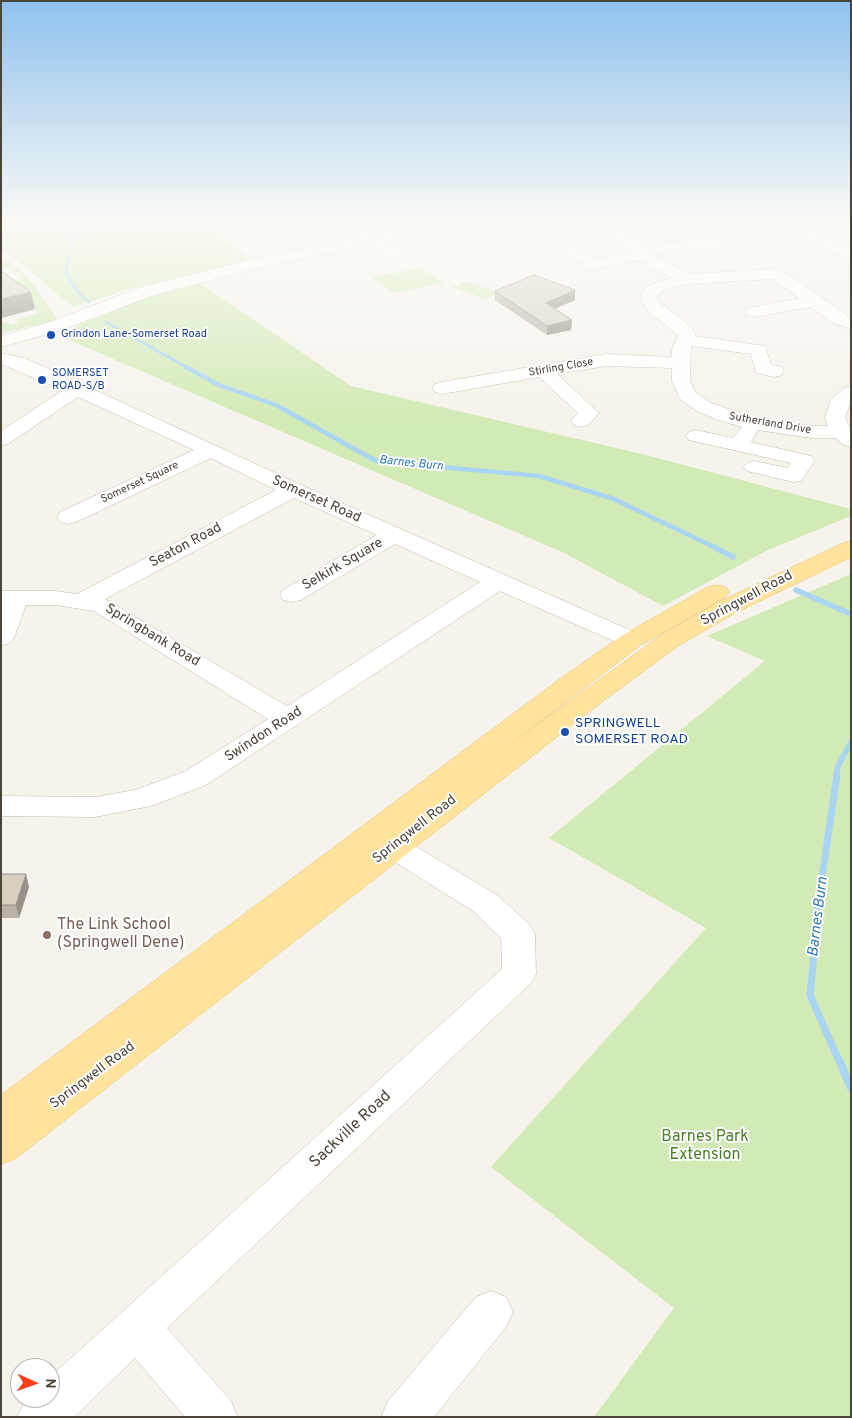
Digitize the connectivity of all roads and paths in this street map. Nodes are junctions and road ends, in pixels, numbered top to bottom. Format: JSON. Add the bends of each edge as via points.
{"nodes":[{"id":1,"x":155,"y":289,"type":"edge"},
{"id":2,"x":656,"y":289,"type":"edge"},
{"id":3,"x":802,"y":289,"type":"edge"},
{"id":4,"x":815,"y":301,"type":"junction"},
{"id":5,"x":754,"y":312,"type":"dead end"},
{"id":6,"x":851,"y":324,"type":"edge"},
{"id":7,"x":685,"y":340,"type":"junction"},
{"id":8,"x":1,"y":342,"type":"edge"},
{"id":9,"x":1,"y":347,"type":"edge"},
{"id":10,"x":1,"y":357,"type":"edge"},
{"id":11,"x":680,"y":363,"type":"junction"},
{"id":12,"x":543,"y":371,"type":"junction"},
{"id":13,"x":775,"y":371,"type":"dead end"},
{"id":14,"x":442,"y":388,"type":"dead end"},
{"id":15,"x":78,"y":389,"type":"junction"},
{"id":16,"x":851,"y":392,"type":"edge"},
{"id":17,"x":592,"y":416,"type":"dead end"},
{"id":18,"x":755,"y":423,"type":"junction"},
{"id":19,"x":696,"y":436,"type":"dead end"},
{"id":20,"x":846,"y":437,"type":"edge"},
{"id":21,"x":1,"y":440,"type":"edge"},
{"id":22,"x":738,"y":445,"type":"junction"},
{"id":23,"x":211,"y":450,"type":"junction"},
{"id":24,"x":754,"y":467,"type":"dead end"},
{"id":25,"x":793,"y":476,"type":"junction"},
{"id":26,"x":816,"y":482,"type":"dead end"},
{"id":27,"x":293,"y":490,"type":"junction"},
{"id":28,"x":68,"y":516,"type":"dead end"},
{"id":29,"x":851,"y":532,"type":"edge"},
{"id":30,"x":394,"y":535,"type":"junction"},
{"id":31,"x":851,"y":548,"type":"edge"},
{"id":32,"x":498,"y":581,"type":"junction"},
{"id":33,"x":292,"y":595,"type":"dead end"},
{"id":34,"x":9,"y":598,"type":"edge"},
{"id":35,"x":80,"y":602,"type":"junction"},
{"id":36,"x":1,"y":638,"type":"edge"},
{"id":37,"x":643,"y":646,"type":"junction"},
{"id":38,"x":288,"y":720,"type":"junction"},
{"id":39,"x":1,"y":806,"type":"edge"},
{"id":40,"x":384,"y":841,"type":"junction"},
{"id":41,"x":1,"y":1117,"type":"edge"},
{"id":42,"x":1,"y":1147,"type":"edge"},
{"id":43,"x":491,"y":1312,"type":"dead end"},
{"id":44,"x":137,"y":1327,"type":"junction"},
{"id":45,"x":40,"y":1417,"type":"edge"},
{"id":46,"x":215,"y":1417,"type":"edge"},
{"id":47,"x":404,"y":1417,"type":"edge"}],
"edges":[{"from":1,"to":8,"type":"street","via":[[53,327]]},
{"from":2,"to":7,"type":"street","via":[[648,299],[679,325],[687,334]]},
{"from":3,"to":4,"type":"street"},
{"from":4,"to":5,"type":"street"},
{"from":4,"to":6,"type":"street"},
{"from":7,"to":11,"type":"street","name":"Sutherland Drive"},
{"from":7,"to":13,"type":"street","via":[[766,347],[763,369]]},
{"from":9,"to":10,"type":"street"},
{"from":10,"to":15,"type":"street","name":"Somerset Road"},
{"from":11,"to":12,"type":"street","name":"Stirling Close","via":[[606,360]]},
{"from":11,"to":18,"type":"street","name":"Sutherland Drive","via":[[681,381],[687,394],[704,407],[725,416]]},
{"from":12,"to":14,"type":"street","name":"Stirling Close"},
{"from":12,"to":17,"type":"street"},
{"from":15,"to":21,"type":"street"},
{"from":15,"to":23,"type":"street","name":"Somerset Road"},
{"from":16,"to":20,"type":"street","name":"Sutherland Drive","via":[[841,400],[835,417]]},
{"from":18,"to":20,"type":"street","name":"Sutherland Drive"},
{"from":18,"to":22,"type":"street"},
{"from":19,"to":22,"type":"street"},
{"from":22,"to":25,"type":"street","via":[[804,460]]},
{"from":23,"to":27,"type":"street","name":"Somerset Road"},
{"from":23,"to":28,"type":"street","name":"Somerset Square"},
{"from":24,"to":25,"type":"street"},
{"from":25,"to":26,"type":"street"},
{"from":27,"to":30,"type":"street","name":"Somerset Road"},
{"from":27,"to":35,"type":"street","name":"Seaton Road"},
{"from":29,"to":37,"type":"main road","name":"Springwell Road","via":[[700,601]]},
{"from":30,"to":32,"type":"street","name":"Somerset Road"},
{"from":30,"to":33,"type":"street","name":"Selkirk Square"},
{"from":31,"to":37,"type":"main road","name":"Springwell Road"},
{"from":32,"to":37,"type":"street","name":"Somerset Road"},
{"from":32,"to":38,"type":"street","name":"Swindon Road"},
{"from":34,"to":35,"type":"street","name":"Springbank Road","via":[[55,598]]},
{"from":34,"to":36,"type":"street"},
{"from":35,"to":38,"type":"street","name":"Springbank Road","via":[[101,605]]},
{"from":37,"to":40,"type":"main road","name":"Springwell Road","via":[[593,694]]},
{"from":38,"to":39,"type":"street","name":"Swindon Road","via":[[196,778],[140,799],[96,807]]},
{"from":40,"to":41,"type":"main road","name":"Springwell Road"},
{"from":40,"to":42,"type":"main road","name":"Springwell Road"},
{"from":40,"to":44,"type":"street","name":"Sackville Road","via":[[485,903],[518,934],[519,974]]},
{"from":43,"to":47,"type":"street"},
{"from":44,"to":45,"type":"street","name":"Sackville Road"},
{"from":44,"to":46,"type":"street"}]}
